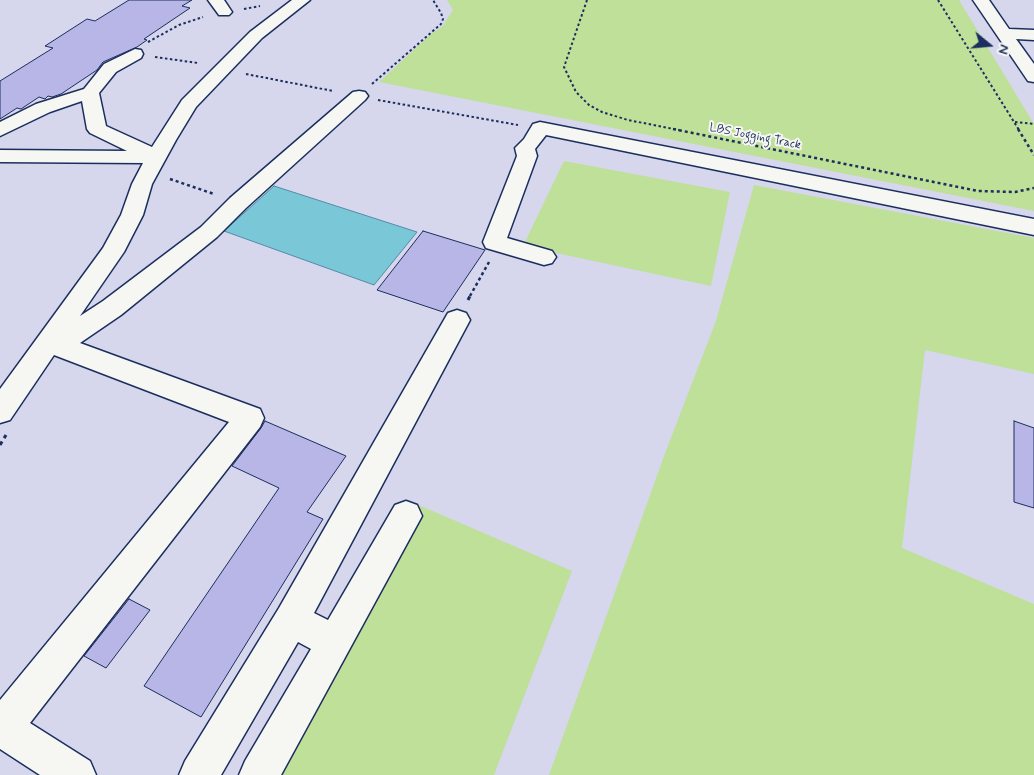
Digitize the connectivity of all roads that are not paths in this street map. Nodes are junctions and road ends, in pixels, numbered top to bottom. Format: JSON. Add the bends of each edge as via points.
{"nodes":[{"id":1,"x":302,"y":0,"type":"edge"},
{"id":2,"x":981,"y":0,"type":"edge"},
{"id":3,"x":1005,"y":34,"type":"junction"},
{"id":4,"x":1034,"y":35,"type":"edge"},
{"id":5,"x":135,"y":54,"type":"dead end"},
{"id":6,"x":1034,"y":77,"type":"edge"},
{"id":7,"x":90,"y":92,"type":"junction"},
{"id":8,"x":359,"y":96,"type":"road end"},
{"id":9,"x":0,"y":130,"type":"edge"},
{"id":10,"x":0,"y":156,"type":"edge"},
{"id":11,"x":152,"y":164,"type":"junction"},
{"id":12,"x":1034,"y":227,"type":"edge"},
{"id":13,"x":544,"y":257,"type":"dead end"},
{"id":14,"x":457,"y":320,"type":"road end"},
{"id":15,"x":55,"y":334,"type":"junction"},
{"id":16,"x":0,"y":411,"type":"edge"},
{"id":17,"x":406,"y":516,"type":"dead end"},
{"id":18,"x":291,"y":620,"type":"junction"},
{"id":19,"x":334,"y":642,"type":"junction"},
{"id":20,"x":76,"y":775,"type":"edge"},
{"id":21,"x":199,"y":775,"type":"edge"},
{"id":22,"x":259,"y":775,"type":"edge"}],
"edges":[{"from":1,"to":11,"type":"street","via":[[256,36],[189,104]]},
{"from":2,"to":3,"type":"street"},
{"from":3,"to":4,"type":"street"},
{"from":3,"to":6,"type":"street"},
{"from":5,"to":7,"type":"street","via":[[110,68]]},
{"from":7,"to":9,"type":"street","via":[[43,108]]},
{"from":7,"to":11,"type":"street","via":[[97,129]]},
{"from":8,"to":15,"type":"street","via":[[238,203],[210,232],[112,308],[64,340]]},
{"from":10,"to":11,"type":"street"},
{"from":11,"to":15,"type":"street","via":[[132,215],[112,252]]},
{"from":12,"to":13,"type":"street","via":[[540,128],[524,148],[527,156],[494,242]]},
{"from":14,"to":18,"type":"street"},
{"from":15,"to":16,"type":"street"},
{"from":15,"to":20,"type":"street","via":[[250,418],[2,728]]},
{"from":17,"to":19,"type":"street"},
{"from":18,"to":19,"type":"street"},
{"from":18,"to":21,"type":"street"},
{"from":19,"to":22,"type":"street"}]}
